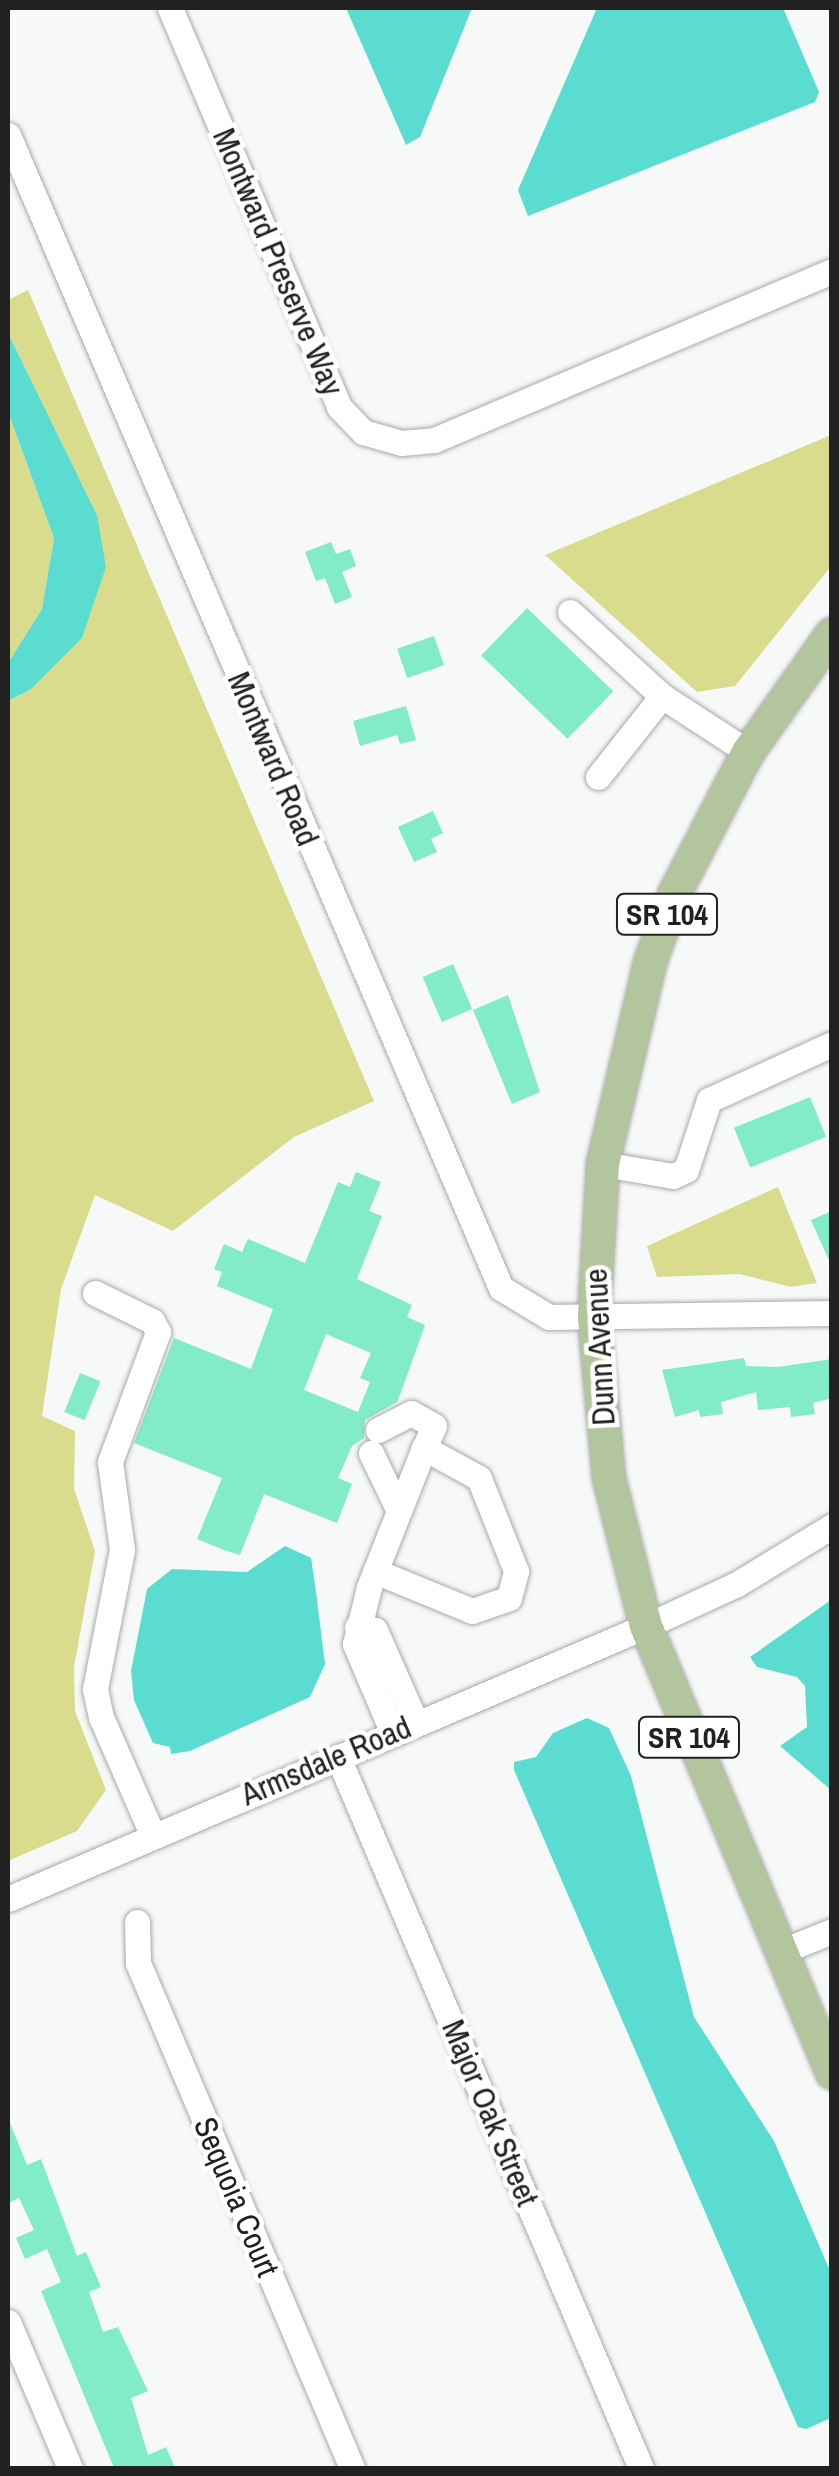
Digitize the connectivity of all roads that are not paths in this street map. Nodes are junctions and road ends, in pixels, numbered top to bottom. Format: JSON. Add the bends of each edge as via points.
{"nodes":[{"id":1,"x":170,"y":8,"type":"edge"},
{"id":2,"x":8,"y":135,"type":"edge"},
{"id":3,"x":832,"y":271,"type":"edge"},
{"id":4,"x":570,"y":612,"type":"dead end"},
{"id":5,"x":832,"y":634,"type":"edge"},
{"id":6,"x":662,"y":696,"type":"junction"},
{"id":7,"x":748,"y":752,"type":"junction"},
{"id":8,"x":598,"y":776,"type":"dead end"},
{"id":9,"x":832,"y":1044,"type":"edge"},
{"id":10,"x":604,"y":1164,"type":"junction"},
{"id":11,"x":95,"y":1294,"type":"dead end"},
{"id":12,"x":832,"y":1313,"type":"edge"},
{"id":13,"x":594,"y":1317,"type":"junction"},
{"id":14,"x":403,"y":1417,"type":"junction"},
{"id":15,"x":424,"y":1448,"type":"junction"},
{"id":16,"x":376,"y":1452,"type":"junction"},
{"id":17,"x":399,"y":1510,"type":"junction"},
{"id":18,"x":832,"y":1526,"type":"edge"},
{"id":19,"x":375,"y":1571,"type":"junction"},
{"id":20,"x":646,"y":1626,"type":"junction"},
{"id":21,"x":404,"y":1728,"type":"junction"},
{"id":22,"x":338,"y":1757,"type":"junction"},
{"id":23,"x":153,"y":1836,"type":"junction"},
{"id":24,"x":8,"y":1899,"type":"edge"},
{"id":25,"x":137,"y":1922,"type":"dead end"},
{"id":26,"x":832,"y":1931,"type":"edge"},
{"id":27,"x":780,"y":1952,"type":"junction"},
{"id":28,"x":832,"y":2073,"type":"edge"},
{"id":29,"x":8,"y":2322,"type":"edge"},
{"id":30,"x":70,"y":2468,"type":"edge"},
{"id":31,"x":352,"y":2468,"type":"edge"},
{"id":32,"x":641,"y":2468,"type":"edge"}],
"edges":[{"from":1,"to":3,"type":"street","name":"Montward Preserve Way","via":[[339,407],[363,432],[401,443],[434,440]]},
{"from":2,"to":13,"type":"street","name":"Montward Road","via":[[492,1272],[529,1310]]},
{"from":4,"to":6,"type":"street"},
{"from":5,"to":7,"type":"main road","name":"Dunn Avenue","number":"SR 104"},
{"from":6,"to":7,"type":"street"},
{"from":6,"to":8,"type":"street"},
{"from":7,"to":10,"type":"main road","name":"Dunn Avenue","number":"SR 104","via":[[675,893],[650,963]]},
{"from":9,"to":10,"type":"street","via":[[709,1100],[686,1170],[673,1176]]},
{"from":10,"to":13,"type":"main road","name":"Dunn Avenue","number":"SR 104"},
{"from":11,"to":23,"type":"street","via":[[152,1320],[158,1332],[110,1462],[122,1550],[95,1689]]},
{"from":12,"to":13,"type":"street","name":"Montward Road"},
{"from":13,"to":20,"type":"main road","name":"Dunn Avenue","number":"SR 104","via":[[609,1478]]},
{"from":14,"to":15,"type":"street","via":[[411,1413],[434,1426]]},
{"from":14,"to":16,"type":"street"},
{"from":14,"to":16,"type":"street"},
{"from":15,"to":17,"type":"street"},
{"from":15,"to":19,"type":"street","via":[[478,1478],[517,1585],[508,1598],[472,1611]]},
{"from":16,"to":17,"type":"street"},
{"from":17,"to":19,"type":"street"},
{"from":18,"to":20,"type":"street","name":"Armsdale Road","via":[[738,1584]]},
{"from":19,"to":21,"type":"street","via":[[357,1627],[376,1630]]},
{"from":20,"to":21,"type":"street","name":"Armsdale Road"},
{"from":20,"to":27,"type":"main road","name":"Dunn Avenue","number":"SR 104"},
{"from":21,"to":22,"type":"street","name":"Armsdale Road"},
{"from":22,"to":23,"type":"street","name":"Armsdale Road"},
{"from":22,"to":32,"type":"street","name":"Major Oak Street"},
{"from":23,"to":24,"type":"street","name":"Armsdale Road"},
{"from":25,"to":31,"type":"street","name":"Sequoia Court","via":[[138,1963]]},
{"from":26,"to":27,"type":"street"},
{"from":27,"to":28,"type":"main road","name":"Dunn Avenue","number":"SR 104"},
{"from":29,"to":30,"type":"street"}]}
